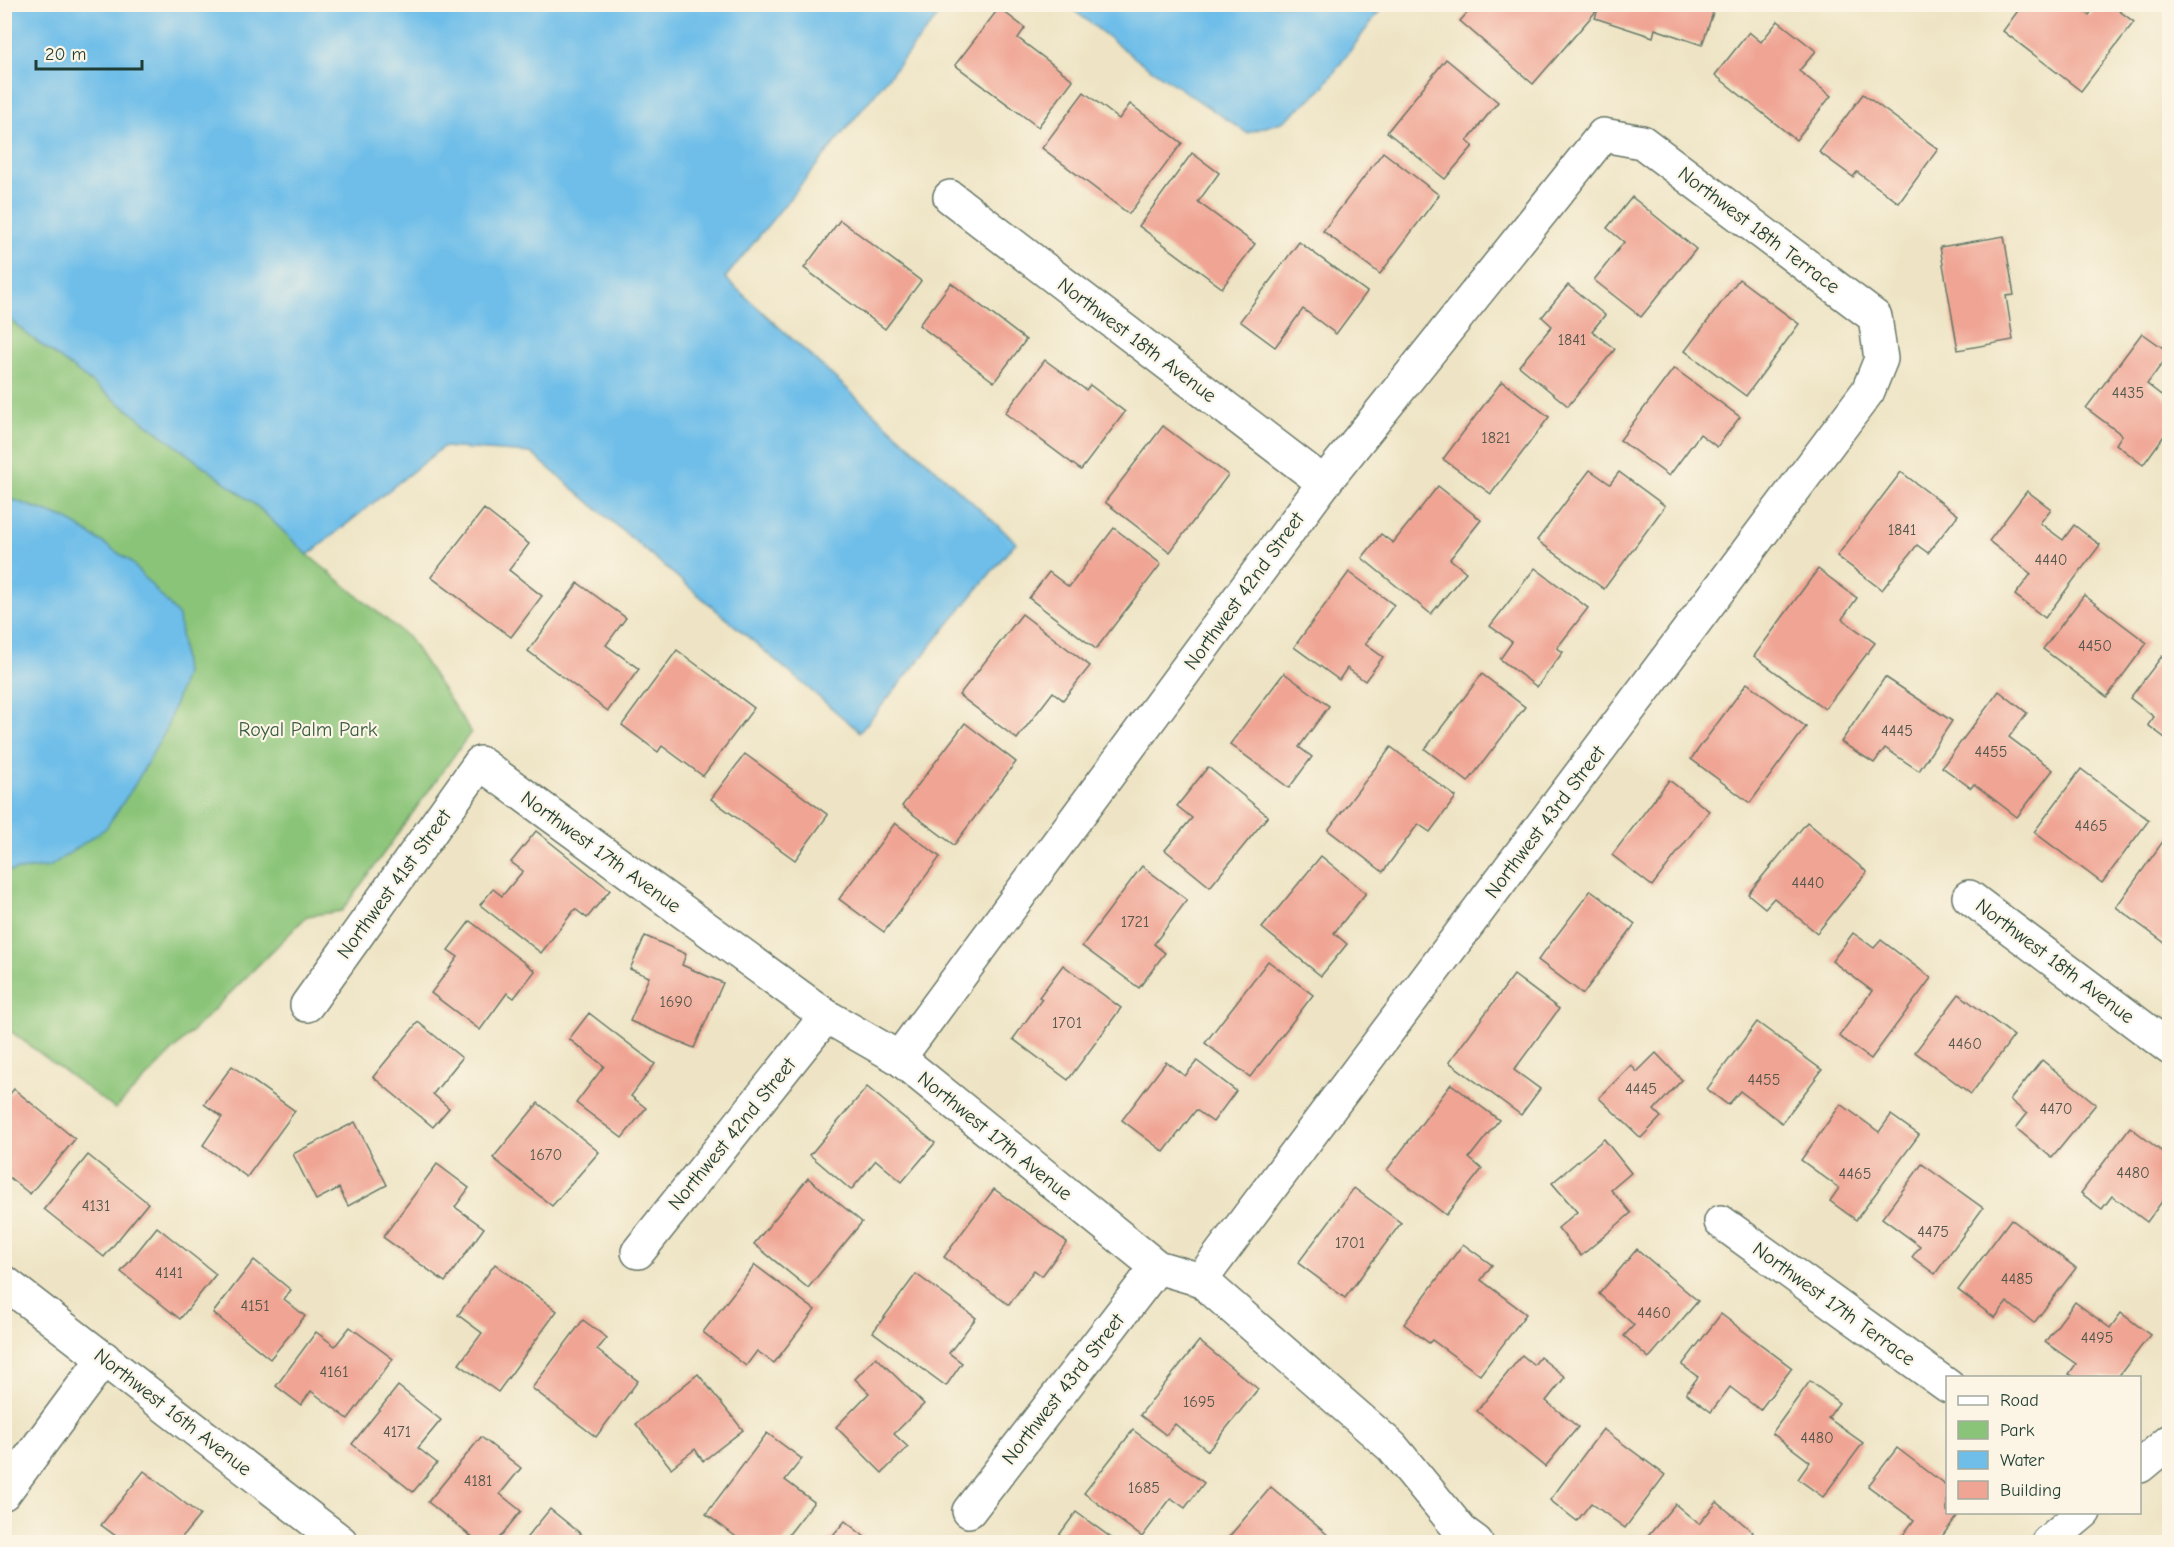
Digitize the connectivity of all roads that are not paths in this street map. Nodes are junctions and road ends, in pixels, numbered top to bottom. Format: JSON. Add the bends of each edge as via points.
{"nodes":[{"id":1,"x":1603,"y":135,"type":"joint"},
{"id":2,"x":950,"y":197,"type":"dead end"},
{"id":3,"x":1881,"y":359,"type":"joint"},
{"id":4,"x":1324,"y":483,"type":"junction"},
{"id":5,"x":480,"y":763,"type":"joint"},
{"id":6,"x":1969,"y":897,"type":"dead end"},
{"id":7,"x":307,"y":1005,"type":"dead end"},
{"id":8,"x":826,"y":1016,"type":"junction"},
{"id":9,"x":2169,"y":1048,"type":"edge"},
{"id":10,"x":899,"y":1058,"type":"junction"},
{"id":11,"x":1721,"y":1222,"type":"dead end"},
{"id":12,"x":638,"y":1252,"type":"dead end"},
{"id":13,"x":1157,"y":1267,"type":"junction"},
{"id":14,"x":1201,"y":1280,"type":"junction"},
{"id":15,"x":4,"y":1282,"type":"edge"},
{"id":16,"x":104,"y":1358,"type":"junction"},
{"id":17,"x":1946,"y":1385,"type":"edge"},
{"id":18,"x":2169,"y":1441,"type":"edge"},
{"id":19,"x":2141,"y":1464,"type":"edge"},
{"id":20,"x":4,"y":1493,"type":"edge"},
{"id":21,"x":969,"y":1511,"type":"dead end"},
{"id":22,"x":2082,"y":1514,"type":"edge"},
{"id":23,"x":341,"y":1542,"type":"edge"},
{"id":24,"x":1476,"y":1542,"type":"edge"},
{"id":25,"x":2048,"y":1542,"type":"edge"}],
"edges":[{"from":1,"to":3,"type":"street","name":"Northwest 18th Terrace","via":[[1642,142],[1875,318]]},
{"from":1,"to":4,"type":"street","name":"Northwest 42nd Street"},
{"from":2,"to":4,"type":"street","name":"Northwest 18th Avenue"},
{"from":3,"to":14,"type":"street","name":"Northwest 43rd Street","via":[[1868,391]]},
{"from":4,"to":10,"type":"street","name":"Northwest 42nd Street"},
{"from":5,"to":7,"type":"street","name":"Northwest 41st Street"},
{"from":5,"to":8,"type":"street","name":"Northwest 17th Avenue"},
{"from":6,"to":9,"type":"street","name":"Northwest 18th Avenue"},
{"from":8,"to":10,"type":"street","name":"Northwest 17th Avenue"},
{"from":8,"to":12,"type":"street","name":"Northwest 42nd Street"},
{"from":10,"to":13,"type":"street","name":"Northwest 17th Avenue"},
{"from":11,"to":17,"type":"street","name":"Northwest 17th Terrace"},
{"from":13,"to":14,"type":"street","name":"Northwest 17th Avenue"},
{"from":13,"to":21,"type":"street","name":"Northwest 43rd Street"},
{"from":14,"to":24,"type":"street","name":"Northwest 17th Avenue","via":[[1392,1447],[1461,1531]]},
{"from":15,"to":16,"type":"street","name":"Northwest 16th Avenue"},
{"from":16,"to":20,"type":"street"},
{"from":16,"to":23,"type":"street","name":"Northwest 16th Avenue"},
{"from":18,"to":19,"type":"street"},
{"from":22,"to":25,"type":"street"}]}
